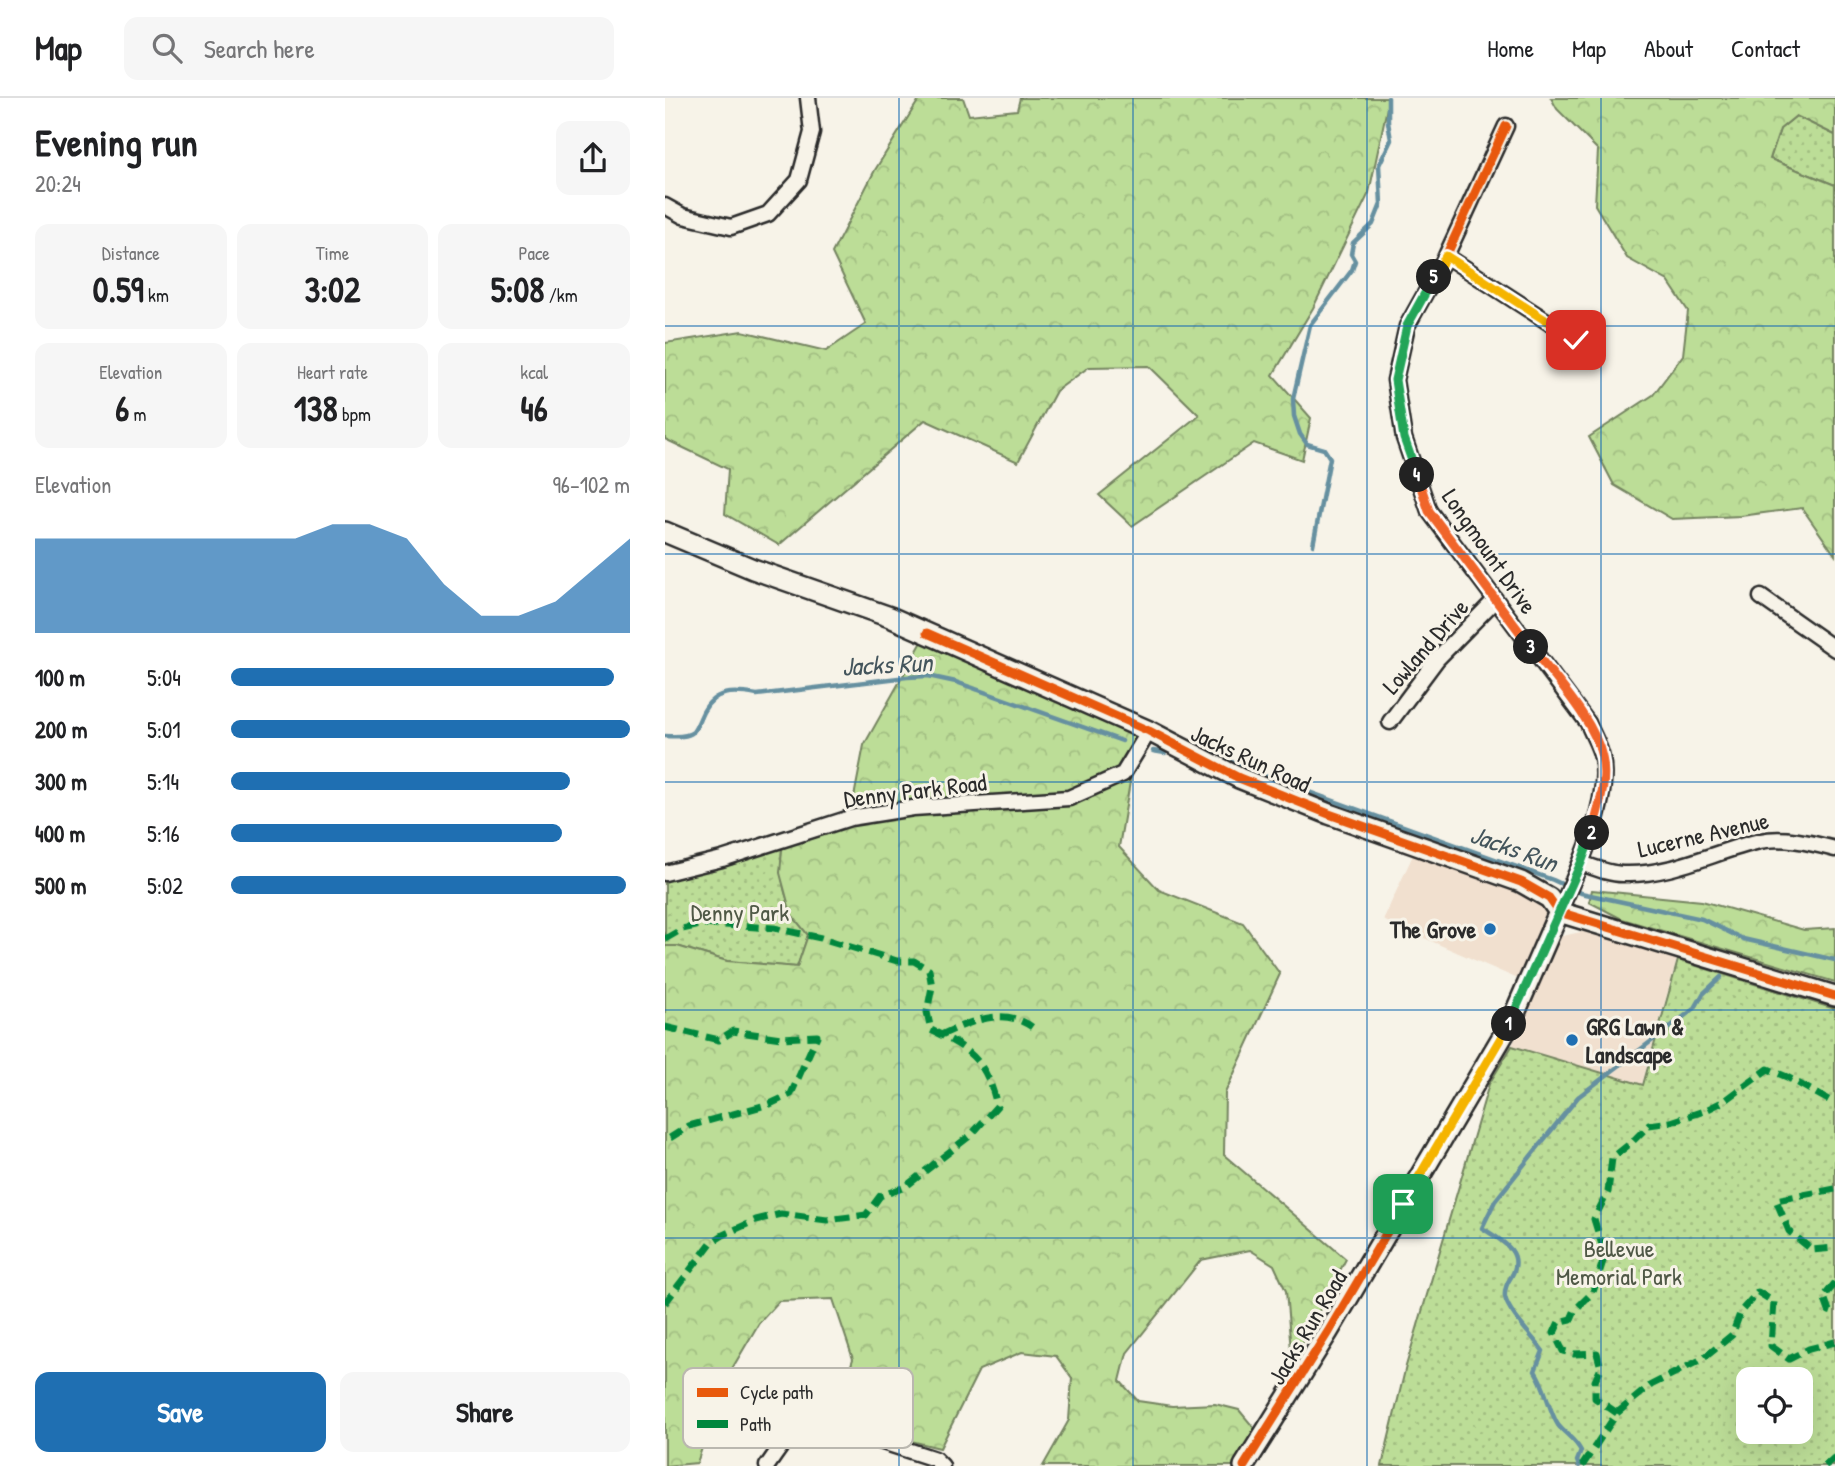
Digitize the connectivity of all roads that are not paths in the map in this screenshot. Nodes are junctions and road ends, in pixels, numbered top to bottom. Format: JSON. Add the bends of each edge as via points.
{"nodes":[{"id":1,"x":808,"y":98,"type":"edge"},
{"id":2,"x":1506,"y":126,"type":"dead end"},
{"id":3,"x":665,"y":206,"type":"edge"},
{"id":4,"x":1446,"y":256,"type":"junction"},
{"id":5,"x":1576,"y":340,"type":"dead end"},
{"id":6,"x":665,"y":532,"type":"edge"},
{"id":7,"x":1761,"y":597,"type":"dead end"},
{"id":8,"x":1495,"y":600,"type":"junction"},
{"id":9,"x":1835,"y":649,"type":"edge"},
{"id":10,"x":1390,"y":722,"type":"dead end"},
{"id":11,"x":1149,"y":731,"type":"junction"},
{"id":12,"x":1835,"y":849,"type":"edge"},
{"id":13,"x":1581,"y":863,"type":"junction"},
{"id":14,"x":665,"y":873,"type":"edge"},
{"id":15,"x":1567,"y":896,"type":"junction"},
{"id":16,"x":1835,"y":996,"type":"edge"},
{"id":17,"x":781,"y":1448,"type":"edge"},
{"id":18,"x":900,"y":1448,"type":"edge"},
{"id":19,"x":767,"y":1466,"type":"edge"},
{"id":20,"x":942,"y":1466,"type":"edge"},
{"id":21,"x":1244,"y":1466,"type":"edge"}],
"edges":[{"from":1,"to":3,"type":"street","via":[[812,132],[799,180],[768,214],[731,227],[683,216]]},
{"from":2,"to":4,"type":"street","name":"Longmount Drive"},
{"from":4,"to":5,"type":"street"},
{"from":4,"to":8,"type":"street","name":"Longmount Drive","via":[[1407,326],[1395,380],[1404,438],[1429,511]]},
{"from":6,"to":11,"type":"street","name":"Jacks Run Road","via":[[890,617]]},
{"from":7,"to":9,"type":"street"},
{"from":8,"to":10,"type":"street","name":"Lowland Drive","via":[[1437,659]]},
{"from":8,"to":13,"type":"street","name":"Longmount Drive","via":[[1588,723],[1602,758],[1602,793]]},
{"from":11,"to":14,"type":"street","name":"Denny Park Road","via":[[1123,774],[1069,797],[913,808],[850,818]]},
{"from":11,"to":15,"type":"street","name":"Jacks Run Road","via":[[1239,778],[1329,814],[1521,882],[1549,898]]},
{"from":12,"to":13,"type":"street","name":"Lucerne Avenue","via":[[1785,839],[1761,841],[1647,873],[1622,874]]},
{"from":13,"to":15,"type":"street","name":"Longmount Drive"},
{"from":15,"to":16,"type":"street","name":"Jacks Run Road"},
{"from":15,"to":21,"type":"street","name":"Jacks Run Road","via":[[1511,1022]]},
{"from":17,"to":19,"type":"street"},
{"from":18,"to":20,"type":"street","via":[[935,1459]]}]}
